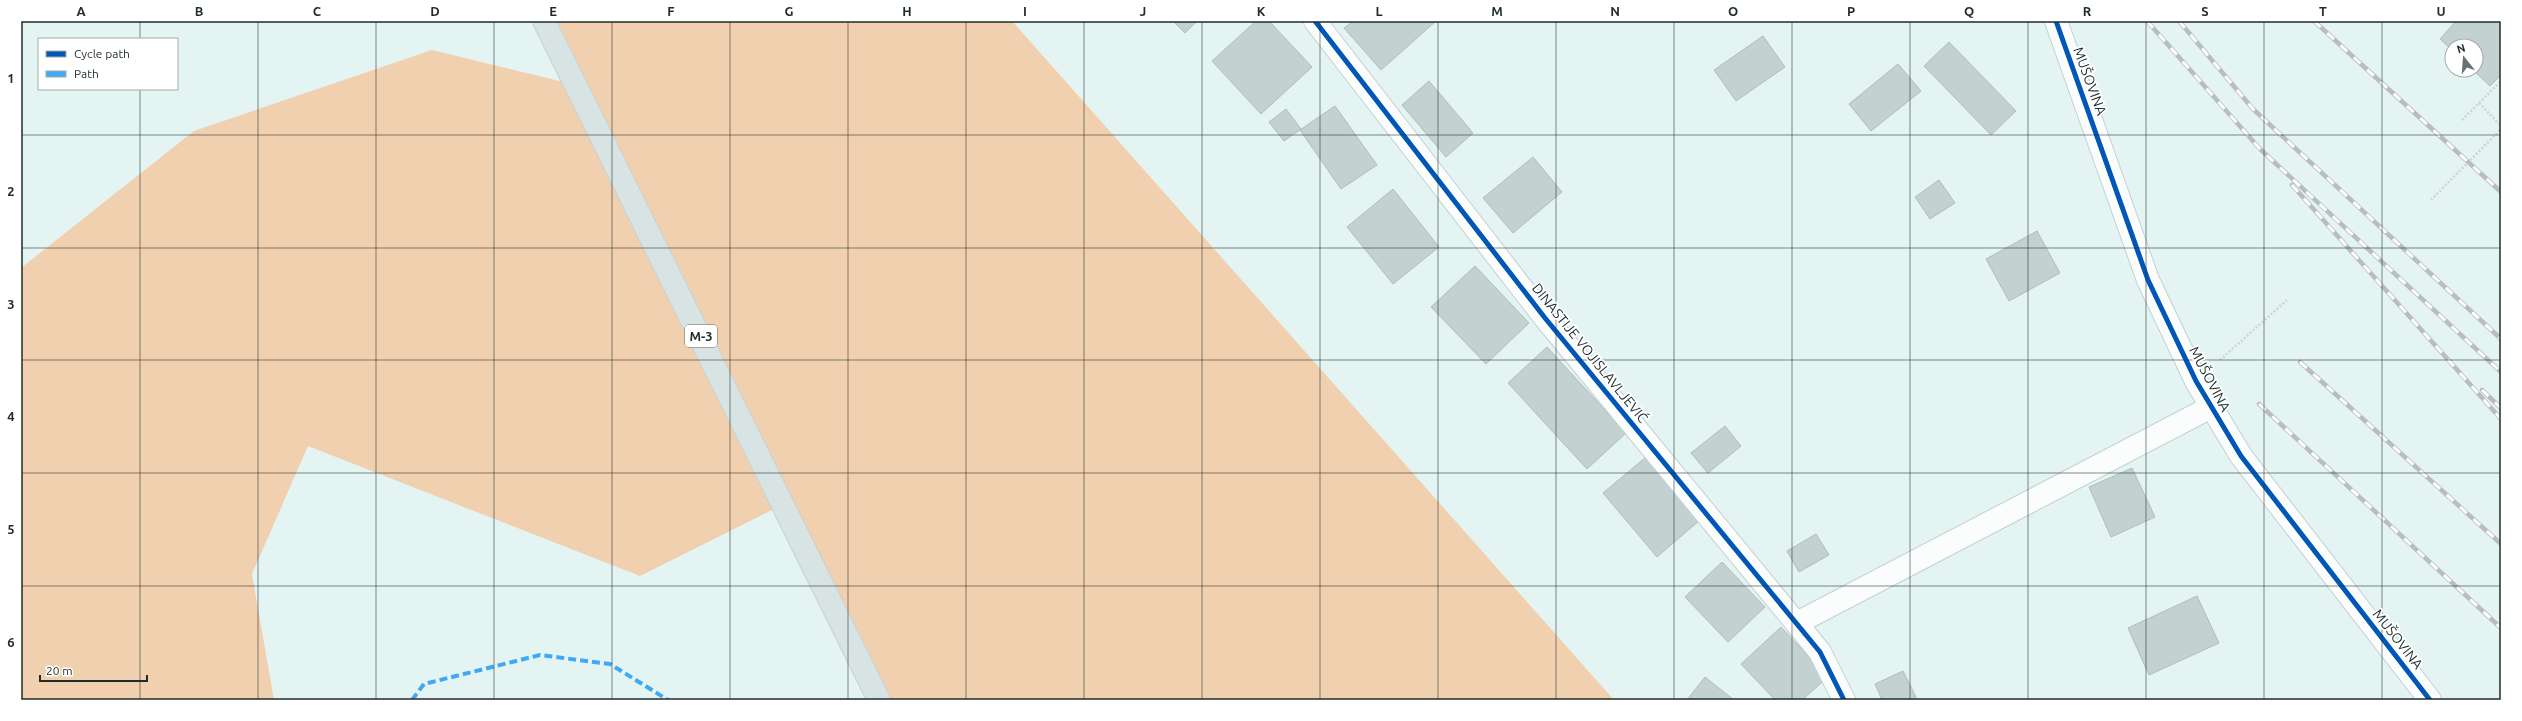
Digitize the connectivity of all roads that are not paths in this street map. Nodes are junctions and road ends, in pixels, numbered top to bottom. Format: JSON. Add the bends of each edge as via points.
{"nodes":[{"id":1,"x":544,"y":21,"type":"edge"},
{"id":2,"x":1315,"y":21,"type":"edge"},
{"id":3,"x":2056,"y":21,"type":"edge"},
{"id":4,"x":2211,"y":407,"type":"junction"},
{"id":5,"x":1797,"y":623,"type":"junction"},
{"id":6,"x":879,"y":700,"type":"edge"},
{"id":7,"x":1844,"y":700,"type":"edge"},
{"id":8,"x":2430,"y":700,"type":"edge"}],
"edges":[{"from":1,"to":6,"type":"main road","number":"M-3"},
{"from":2,"to":5,"type":"street","name":"DINASTIJE VOJISLAVLJEVIĆ","via":[[1545,318]]},
{"from":3,"to":4,"type":"street","name":"MUŠOVINA","via":[[2148,280]]},
{"from":4,"to":5,"type":"street"},
{"from":4,"to":8,"type":"street","name":"MUŠOVINA","via":[[2241,456]]},
{"from":5,"to":7,"type":"street","name":"DINASTIJE VOJISLAVLJEVIĆ","via":[[1820,652]]}]}
